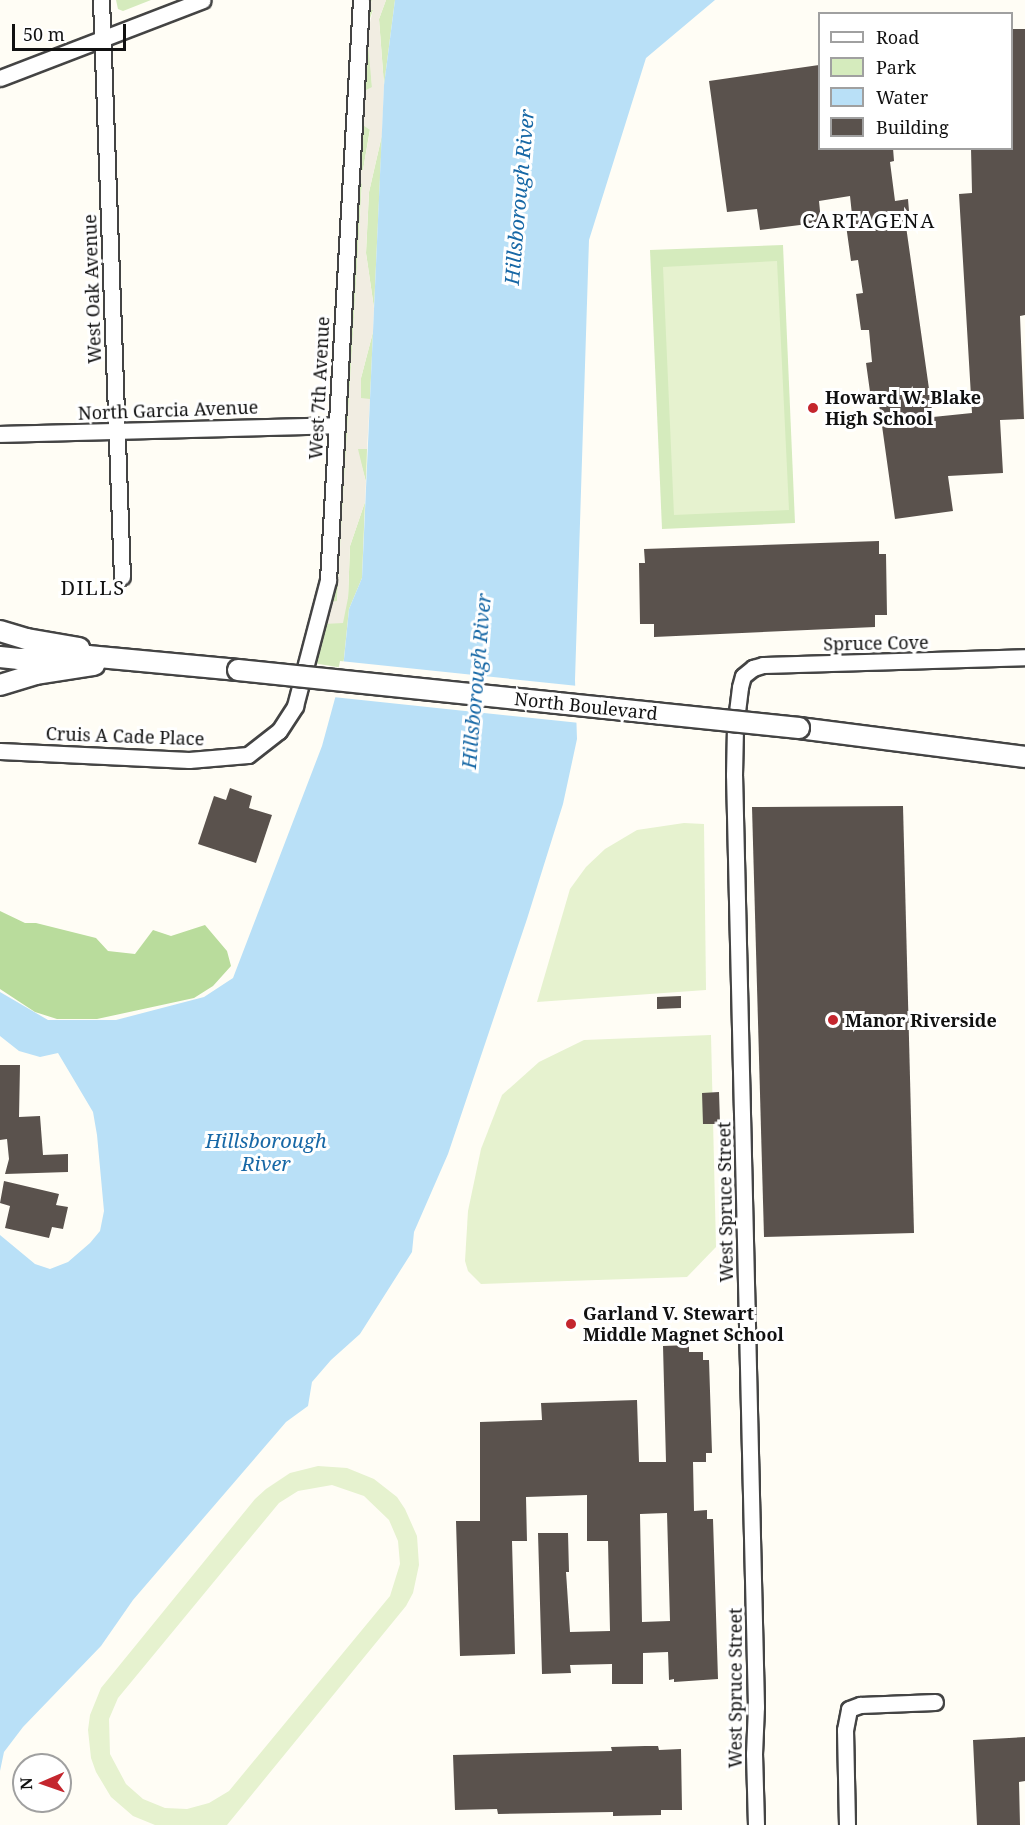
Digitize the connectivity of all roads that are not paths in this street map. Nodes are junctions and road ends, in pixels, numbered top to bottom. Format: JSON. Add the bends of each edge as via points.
{"nodes":[{"id":1,"x":101,"y":0,"type":"edge"},
{"id":2,"x":203,"y":0,"type":"edge"},
{"id":3,"x":361,"y":0,"type":"edge"},
{"id":4,"x":103,"y":38,"type":"junction"},
{"id":5,"x":0,"y":78,"type":"edge"},
{"id":6,"x":337,"y":425,"type":"junction"},
{"id":7,"x":117,"y":431,"type":"junction"},
{"id":8,"x":0,"y":434,"type":"edge"},
{"id":9,"x":122,"y":576,"type":"dead end"},
{"id":10,"x":0,"y":631,"type":"edge"},
{"id":11,"x":0,"y":657,"type":"edge"},
{"id":12,"x":1025,"y":657,"type":"edge"},
{"id":13,"x":110,"y":660,"type":"junction"},
{"id":14,"x":0,"y":684,"type":"edge"},
{"id":15,"x":740,"y":687,"type":"joint"},
{"id":16,"x":0,"y":751,"type":"edge"},
{"id":17,"x":248,"y":755,"type":"joint"},
{"id":18,"x":1025,"y":757,"type":"edge"},
{"id":19,"x":935,"y":1702,"type":"dead end"},
{"id":20,"x":756,"y":1825,"type":"edge"},
{"id":21,"x":847,"y":1825,"type":"edge"}],
"edges":[{"from":1,"to":4,"type":"street","name":"West Oak Avenue"},
{"from":2,"to":4,"type":"street"},
{"from":3,"to":6,"type":"street","name":"West 7th Avenue"},
{"from":4,"to":5,"type":"street"},
{"from":4,"to":7,"type":"street","name":"West Oak Avenue"},
{"from":6,"to":7,"type":"street","name":"North Garcia Avenue"},
{"from":6,"to":17,"type":"street","name":"West 7th Avenue","via":[[328,580],[295,706],[279,731]]},
{"from":7,"to":8,"type":"street","name":"North Garcia Avenue"},
{"from":7,"to":9,"type":"street","name":"West Oak Avenue"},
{"from":10,"to":13,"type":"street"},
{"from":11,"to":13,"type":"street","name":"North Boulevard","via":[[88,656]]},
{"from":12,"to":15,"type":"street","name":"Spruce Cove","via":[[763,665],[743,676]]},
{"from":13,"to":14,"type":"street","name":"North Boulevard"},
{"from":13,"to":18,"type":"street","name":"North Boulevard","bridge":true,"via":[[799,728]]},
{"from":15,"to":20,"type":"street","name":"West Spruce Street","via":[[734,775]]},
{"from":16,"to":17,"type":"street","name":"Cruis A Cade Place","via":[[189,760]]},
{"from":19,"to":21,"type":"street","via":[[860,1705],[849,1709],[845,1730]]}]}
